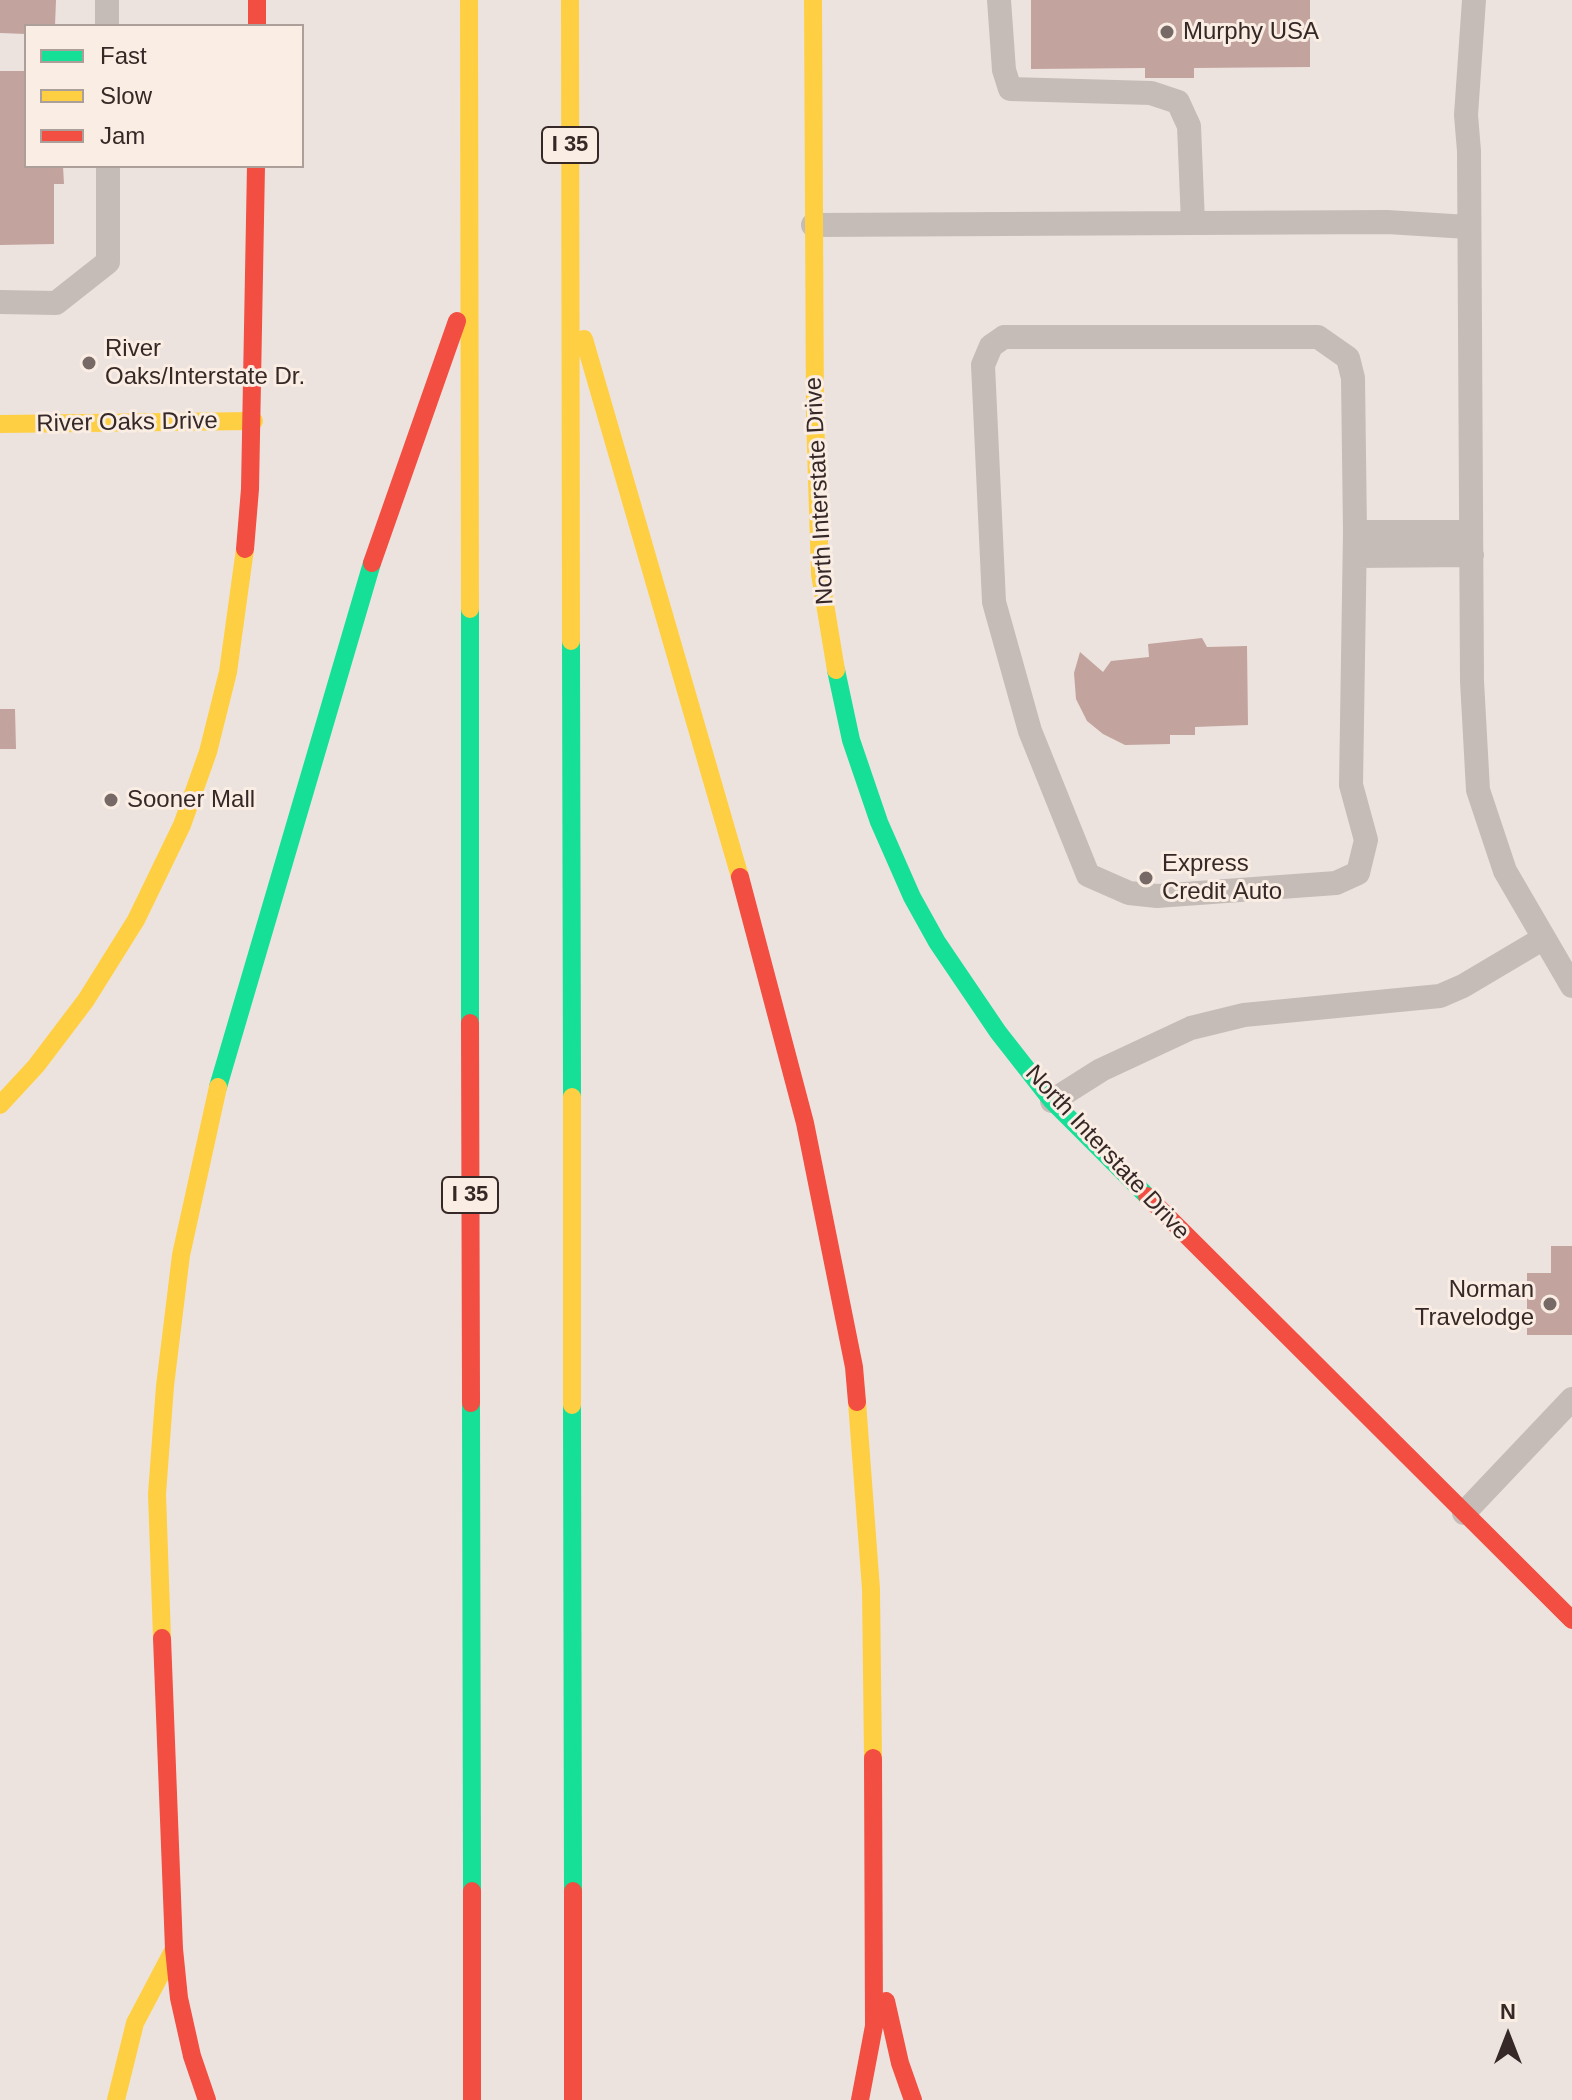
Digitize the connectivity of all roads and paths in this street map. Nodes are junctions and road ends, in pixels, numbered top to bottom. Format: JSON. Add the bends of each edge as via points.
{"nodes":[{"id":1,"x":107,"y":0,"type":"edge"},
{"id":2,"x":257,"y":0,"type":"edge"},
{"id":3,"x":469,"y":0,"type":"edge"},
{"id":4,"x":570,"y":0,"type":"edge"},
{"id":5,"x":813,"y":0,"type":"edge"},
{"id":6,"x":999,"y":0,"type":"edge"},
{"id":7,"x":1474,"y":0,"type":"edge"},
{"id":8,"x":107,"y":24,"type":"edge"},
{"id":9,"x":257,"y":24,"type":"edge"},
{"id":10,"x":108,"y":168,"type":"edge"},
{"id":11,"x":256,"y":168,"type":"edge"},
{"id":12,"x":1193,"y":223,"type":"junction"},
{"id":13,"x":813,"y":225,"type":"junction"},
{"id":14,"x":1468,"y":227,"type":"junction"},
{"id":15,"x":468,"y":290,"type":"junction"},
{"id":16,"x":570,"y":290,"type":"junction"},
{"id":17,"x":0,"y":302,"type":"edge"},
{"id":18,"x":254,"y":421,"type":"junction"},
{"id":19,"x":0,"y":424,"type":"edge"},
{"id":20,"x":1355,"y":544,"type":"junction"},
{"id":21,"x":1471,"y":544,"type":"junction"},
{"id":22,"x":1544,"y":938,"type":"junction"},
{"id":23,"x":1572,"y":986,"type":"edge"},
{"id":24,"x":1052,"y":1101,"type":"junction"},
{"id":25,"x":0,"y":1105,"type":"edge"},
{"id":26,"x":1572,"y":1399,"type":"edge"},
{"id":27,"x":1464,"y":1513,"type":"junction"},
{"id":28,"x":1572,"y":1620,"type":"edge"},
{"id":29,"x":174,"y":1949,"type":"junction"},
{"id":30,"x":875,"y":1956,"type":"junction"},
{"id":31,"x":116,"y":2100,"type":"edge"},
{"id":32,"x":207,"y":2100,"type":"edge"},
{"id":33,"x":472,"y":2100,"type":"edge"},
{"id":34,"x":573,"y":2100,"type":"edge"},
{"id":35,"x":860,"y":2100,"type":"edge"},
{"id":36,"x":913,"y":2100,"type":"edge"}],
"edges":[{"from":1,"to":8,"type":"lane"},
{"from":2,"to":9,"type":"main road"},
{"from":3,"to":15,"type":"main road","number":"I 35"},
{"from":4,"to":16,"type":"main road","number":"I 35"},
{"from":5,"to":13,"type":"main road","name":"North Interstate Drive"},
{"from":6,"to":12,"type":"lane","via":[[1010,89],[1151,93],[1178,102],[1189,126]]},
{"from":7,"to":14,"type":"lane","via":[[1466,115]]},
{"from":10,"to":17,"type":"lane","via":[[108,262],[56,303]]},
{"from":11,"to":18,"type":"main road"},
{"from":12,"to":13,"type":"lane"},
{"from":12,"to":14,"type":"lane"},
{"from":13,"to":24,"type":"main road","name":"North Interstate Drive","via":[[820,574],[851,740],[879,822],[937,942]]},
{"from":14,"to":21,"type":"lane"},
{"from":15,"to":29,"type":"main road","via":[[361,595],[232,1032],[181,1255],[157,1494]]},
{"from":15,"to":33,"type":"main road","number":"I 35"},
{"from":16,"to":30,"type":"main road","via":[[755,930],[805,1123],[854,1367],[871,1589]]},
{"from":16,"to":34,"type":"main road","number":"I 35"},
{"from":18,"to":19,"type":"main road","name":"River Oaks Drive"},
{"from":18,"to":25,"type":"main road","via":[[243,582],[228,672],[182,825],[136,920],[86,1000]]},
{"from":20,"to":20,"type":"lane","via":[[1353,378],[1348,358],[1318,337],[1004,337],[991,346],[983,365],[994,602],[1030,731],[1088,875],[1129,893],[1157,896],[1336,883],[1358,873],[1366,840],[1351,785]]},
{"from":20,"to":21,"type":"lane"},
{"from":21,"to":22,"type":"lane","via":[[1478,790],[1505,871]]},
{"from":22,"to":23,"type":"lane"},
{"from":22,"to":24,"type":"lane","via":[[1440,996],[1244,1015],[1191,1028],[1101,1070]]},
{"from":24,"to":27,"type":"main road","name":"North Interstate Drive"},
{"from":26,"to":27,"type":"lane"},
{"from":27,"to":28,"type":"main road","name":"North Interstate Drive"},
{"from":29,"to":31,"type":"main road","via":[[135,2023]]},
{"from":29,"to":32,"type":"main road","via":[[189,2041]]},
{"from":30,"to":35,"type":"main road","via":[[874,2026]]},
{"from":30,"to":36,"type":"main road"}]}
